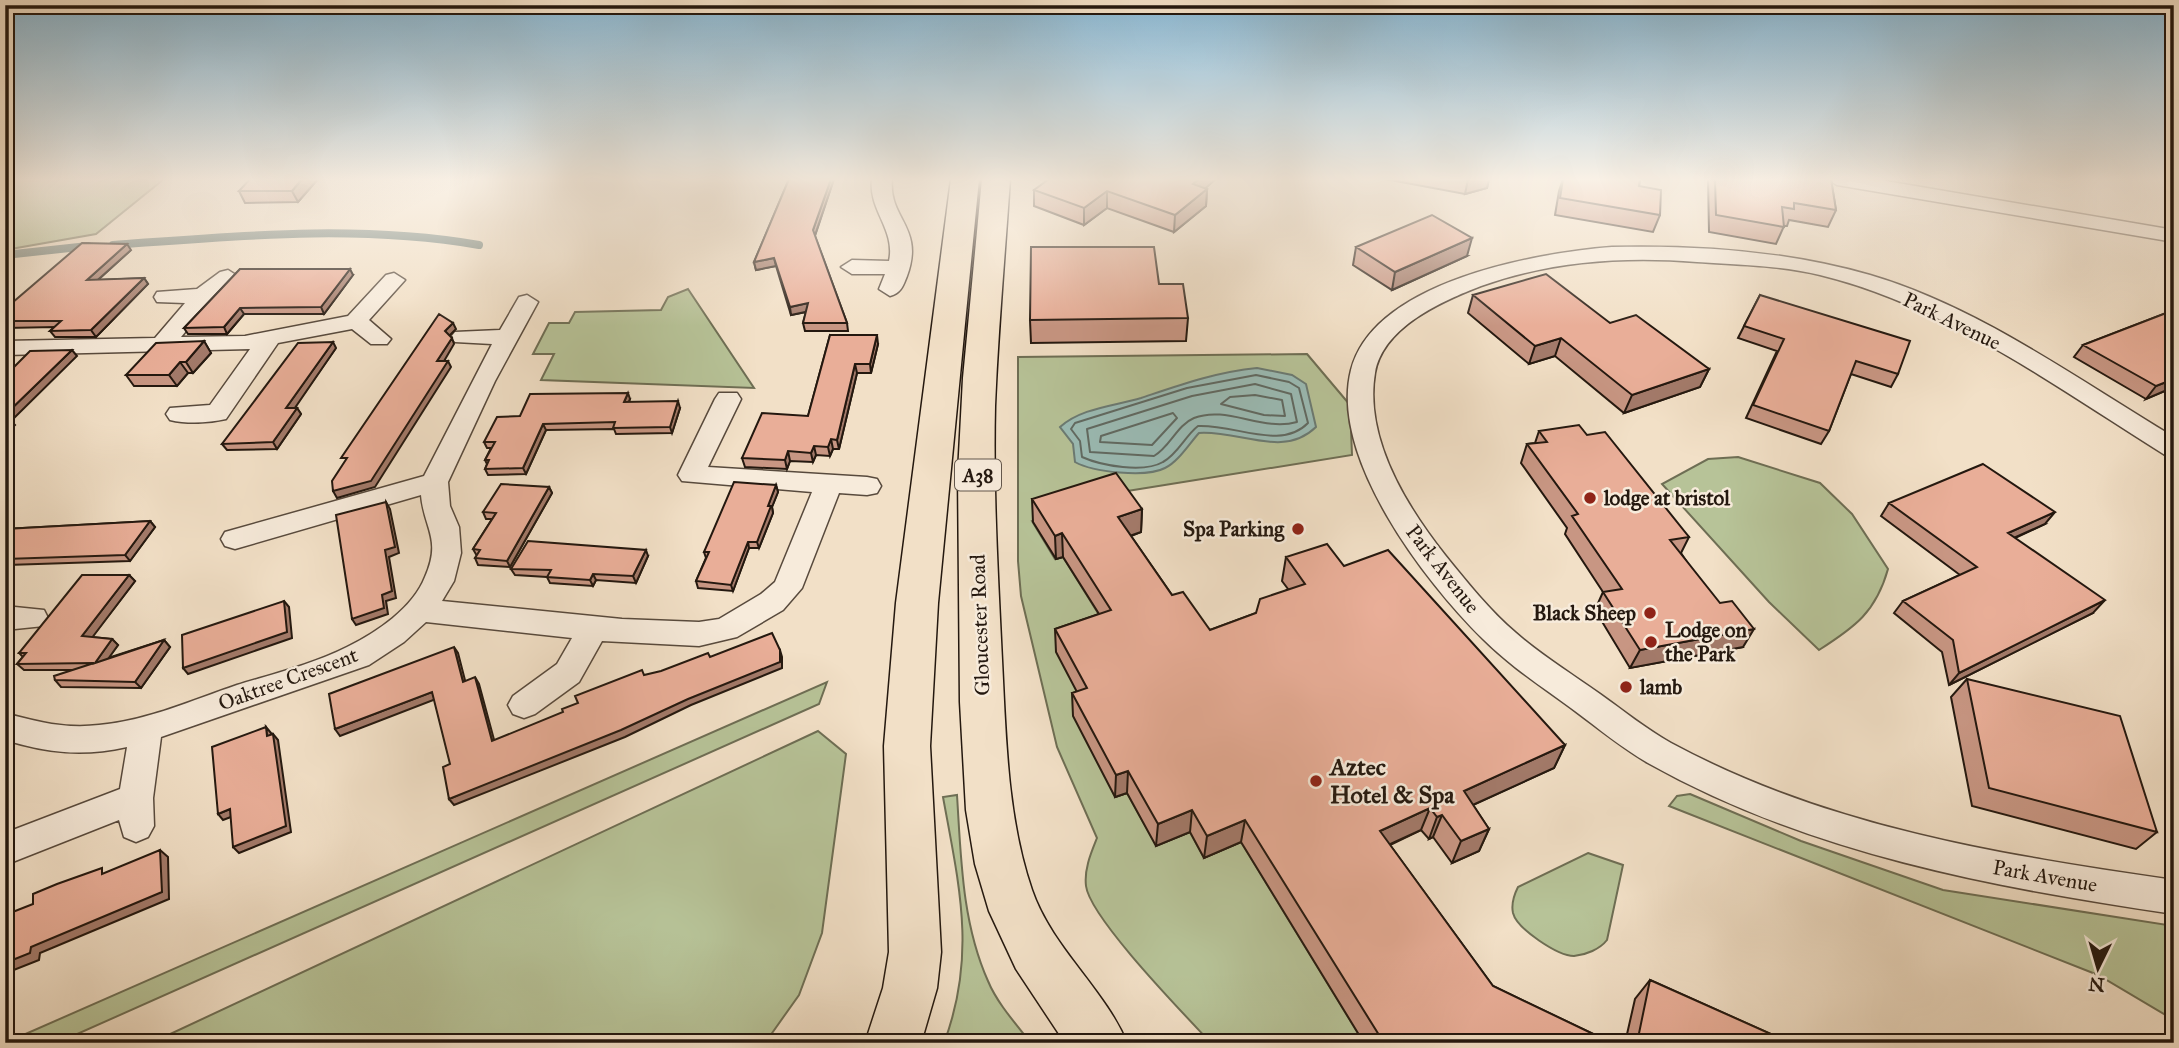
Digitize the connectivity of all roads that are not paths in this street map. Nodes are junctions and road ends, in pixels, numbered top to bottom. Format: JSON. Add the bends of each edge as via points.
{"nodes":[{"id":1,"x":896,"y":228,"type":"edge"},
{"id":2,"x":960,"y":228,"type":"edge"},
{"id":3,"x":992,"y":228,"type":"edge"},
{"id":4,"x":2126,"y":228,"type":"edge"},
{"id":5,"x":2174,"y":236,"type":"edge"},
{"id":6,"x":852,"y":267,"type":"dead end"},
{"id":7,"x":898,"y":268,"type":"junction"},
{"id":8,"x":229,"y":277,"type":"edge"},
{"id":9,"x":394,"y":280,"type":"dead end"},
{"id":10,"x":890,"y":289,"type":"dead end"},
{"id":11,"x":203,"y":296,"type":"junction"},
{"id":12,"x":165,"y":297,"type":"dead end"},
{"id":13,"x":527,"y":302,"type":"dead end"},
{"id":14,"x":356,"y":321,"type":"junction"},
{"id":15,"x":463,"y":337,"type":"dead end"},
{"id":16,"x":508,"y":337,"type":"junction"},
{"id":17,"x":379,"y":339,"type":"dead end"},
{"id":18,"x":269,"y":340,"type":"junction"},
{"id":19,"x":162,"y":345,"type":"junction"},
{"id":20,"x":5,"y":348,"type":"edge"},
{"id":21,"x":728,"y":399,"type":"dead end"},
{"id":22,"x":178,"y":414,"type":"dead end"},
{"id":23,"x":2174,"y":449,"type":"edge"},
{"id":24,"x":434,"y":482,"type":"junction"},
{"id":25,"x":829,"y":484,"type":"junction"},
{"id":26,"x":867,"y":486,"type":"dead end"},
{"id":27,"x":235,"y":539,"type":"dead end"},
{"id":28,"x":420,"y":610,"type":"junction"},
{"id":29,"x":593,"y":629,"type":"junction"},
{"id":30,"x":524,"y":705,"type":"dead end"},
{"id":31,"x":5,"y":726,"type":"edge"},
{"id":32,"x":146,"y":729,"type":"junction"},
{"id":33,"x":5,"y":849,"type":"edge"},
{"id":34,"x":2174,"y":897,"type":"edge"},
{"id":35,"x":893,"y":1043,"type":"edge"},
{"id":36,"x":1099,"y":1043,"type":"edge"}],
"edges":[{"from":1,"to":7,"type":"street","via":[[902,239]]},
{"from":2,"to":35,"type":"main road","number":"A38","via":[[907,746],[915,952],[910,988]]},
{"from":3,"to":36,"type":"main road","name":"Gloucester Road","number":"A38","via":[[978,407],[985,772],[1007,889],[1026,937]]},
{"from":4,"to":5,"type":"street"},
{"from":6,"to":7,"type":"street"},
{"from":7,"to":10,"type":"street"},
{"from":8,"to":11,"type":"street"},
{"from":9,"to":14,"type":"street"},
{"from":11,"to":12,"type":"street"},
{"from":11,"to":19,"type":"street"},
{"from":13,"to":16,"type":"street"},
{"from":14,"to":17,"type":"street"},
{"from":14,"to":18,"type":"street"},
{"from":15,"to":16,"type":"street"},
{"from":16,"to":24,"type":"street"},
{"from":18,"to":19,"type":"street"},
{"from":18,"to":22,"type":"street","via":[[217,414]]},
{"from":19,"to":20,"type":"street"},
{"from":21,"to":25,"type":"street","via":[[691,475]]},
{"from":23,"to":34,"type":"street","name":"Park Avenue","via":[[1996,341],[1918,302],[1866,280],[1786,263],[1637,252],[1521,264],[1450,290],[1410,313],[1371,351],[1364,370],[1364,412],[1375,462],[1410,534],[1483,620],[1533,665],[1665,756],[1820,822],[1924,852],[2049,879]]},
{"from":24,"to":27,"type":"street"},
{"from":24,"to":28,"type":"street","name":"Oaktree Crescent","via":[[447,553],[439,581]]},
{"from":25,"to":26,"type":"street"},
{"from":25,"to":29,"type":"street","via":[[787,588],[747,618],[726,629],[699,634]]},
{"from":28,"to":29,"type":"street"},
{"from":28,"to":32,"type":"street","name":"Oaktree Crescent","via":[[358,656]]},
{"from":29,"to":30,"type":"street","via":[[568,673]]},
{"from":31,"to":32,"type":"street","name":"Oaktree Crescent","via":[[72,741]]},
{"from":32,"to":33,"type":"street","via":[[136,812]]}]}
